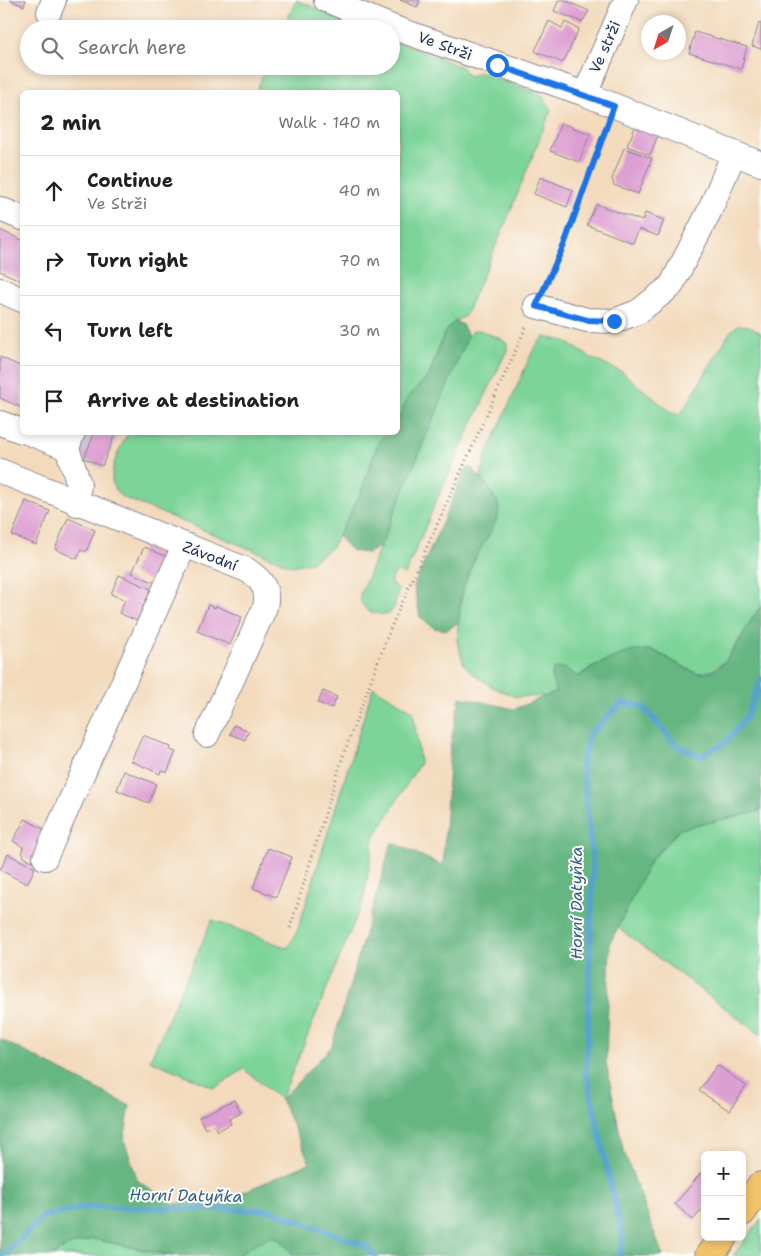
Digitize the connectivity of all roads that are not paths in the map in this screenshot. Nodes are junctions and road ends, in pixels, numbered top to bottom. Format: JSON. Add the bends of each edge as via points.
{"nodes":[{"id":1,"x":326,"y":0,"type":"edge"},
{"id":2,"x":626,"y":0,"type":"edge"},
{"id":3,"x":375,"y":20,"type":"edge"},
{"id":4,"x":400,"y":30,"type":"edge"},
{"id":5,"x":585,"y":94,"type":"junction"},
{"id":6,"x":734,"y":153,"type":"junction"},
{"id":7,"x":761,"y":164,"type":"edge"},
{"id":8,"x":0,"y":210,"type":"edge"},
{"id":9,"x":20,"y":217,"type":"edge"},
{"id":10,"x":0,"y":290,"type":"edge"},
{"id":11,"x":20,"y":299,"type":"edge"},
{"id":12,"x":536,"y":306,"type":"road end"},
{"id":13,"x":0,"y":422,"type":"edge"},
{"id":14,"x":20,"y":430,"type":"edge"},
{"id":15,"x":42,"y":435,"type":"edge"},
{"id":16,"x":70,"y":440,"type":"edge"},
{"id":17,"x":0,"y":471,"type":"edge"},
{"id":18,"x":77,"y":504,"type":"junction"},
{"id":19,"x":184,"y":546,"type":"junction"},
{"id":20,"x":207,"y":735,"type":"dead end"},
{"id":21,"x":45,"y":858,"type":"dead end"},
{"id":22,"x":761,"y":1186,"type":"edge"},
{"id":23,"x":746,"y":1207,"type":"edge"},
{"id":24,"x":720,"y":1241,"type":"edge"},
{"id":25,"x":708,"y":1256,"type":"edge"}],
"edges":[{"from":1,"to":3,"type":"street","name":"Ve Strži"},
{"from":2,"to":5,"type":"street","name":"Ve strži"},
{"from":4,"to":5,"type":"street","name":"Ve Strži"},
{"from":5,"to":6,"type":"street","name":"Ve Strži"},
{"from":6,"to":7,"type":"street","name":"Ve Strži"},
{"from":6,"to":12,"type":"street","via":[[710,210],[671,286],[638,312],[614,321],[587,320]]},
{"from":8,"to":9,"type":"street"},
{"from":10,"to":11,"type":"street"},
{"from":13,"to":14,"type":"street"},
{"from":15,"to":16,"type":"street"},
{"from":16,"to":18,"type":"street","via":[[80,484]]},
{"from":17,"to":18,"type":"street","name":"Závodní"},
{"from":18,"to":19,"type":"street","name":"Závodní"},
{"from":19,"to":20,"type":"street","name":"Závodní","via":[[248,570],[266,589],[264,607]]},
{"from":19,"to":21,"type":"street"},
{"from":22,"to":23,"type":"main road"},
{"from":24,"to":25,"type":"main road"}]}
